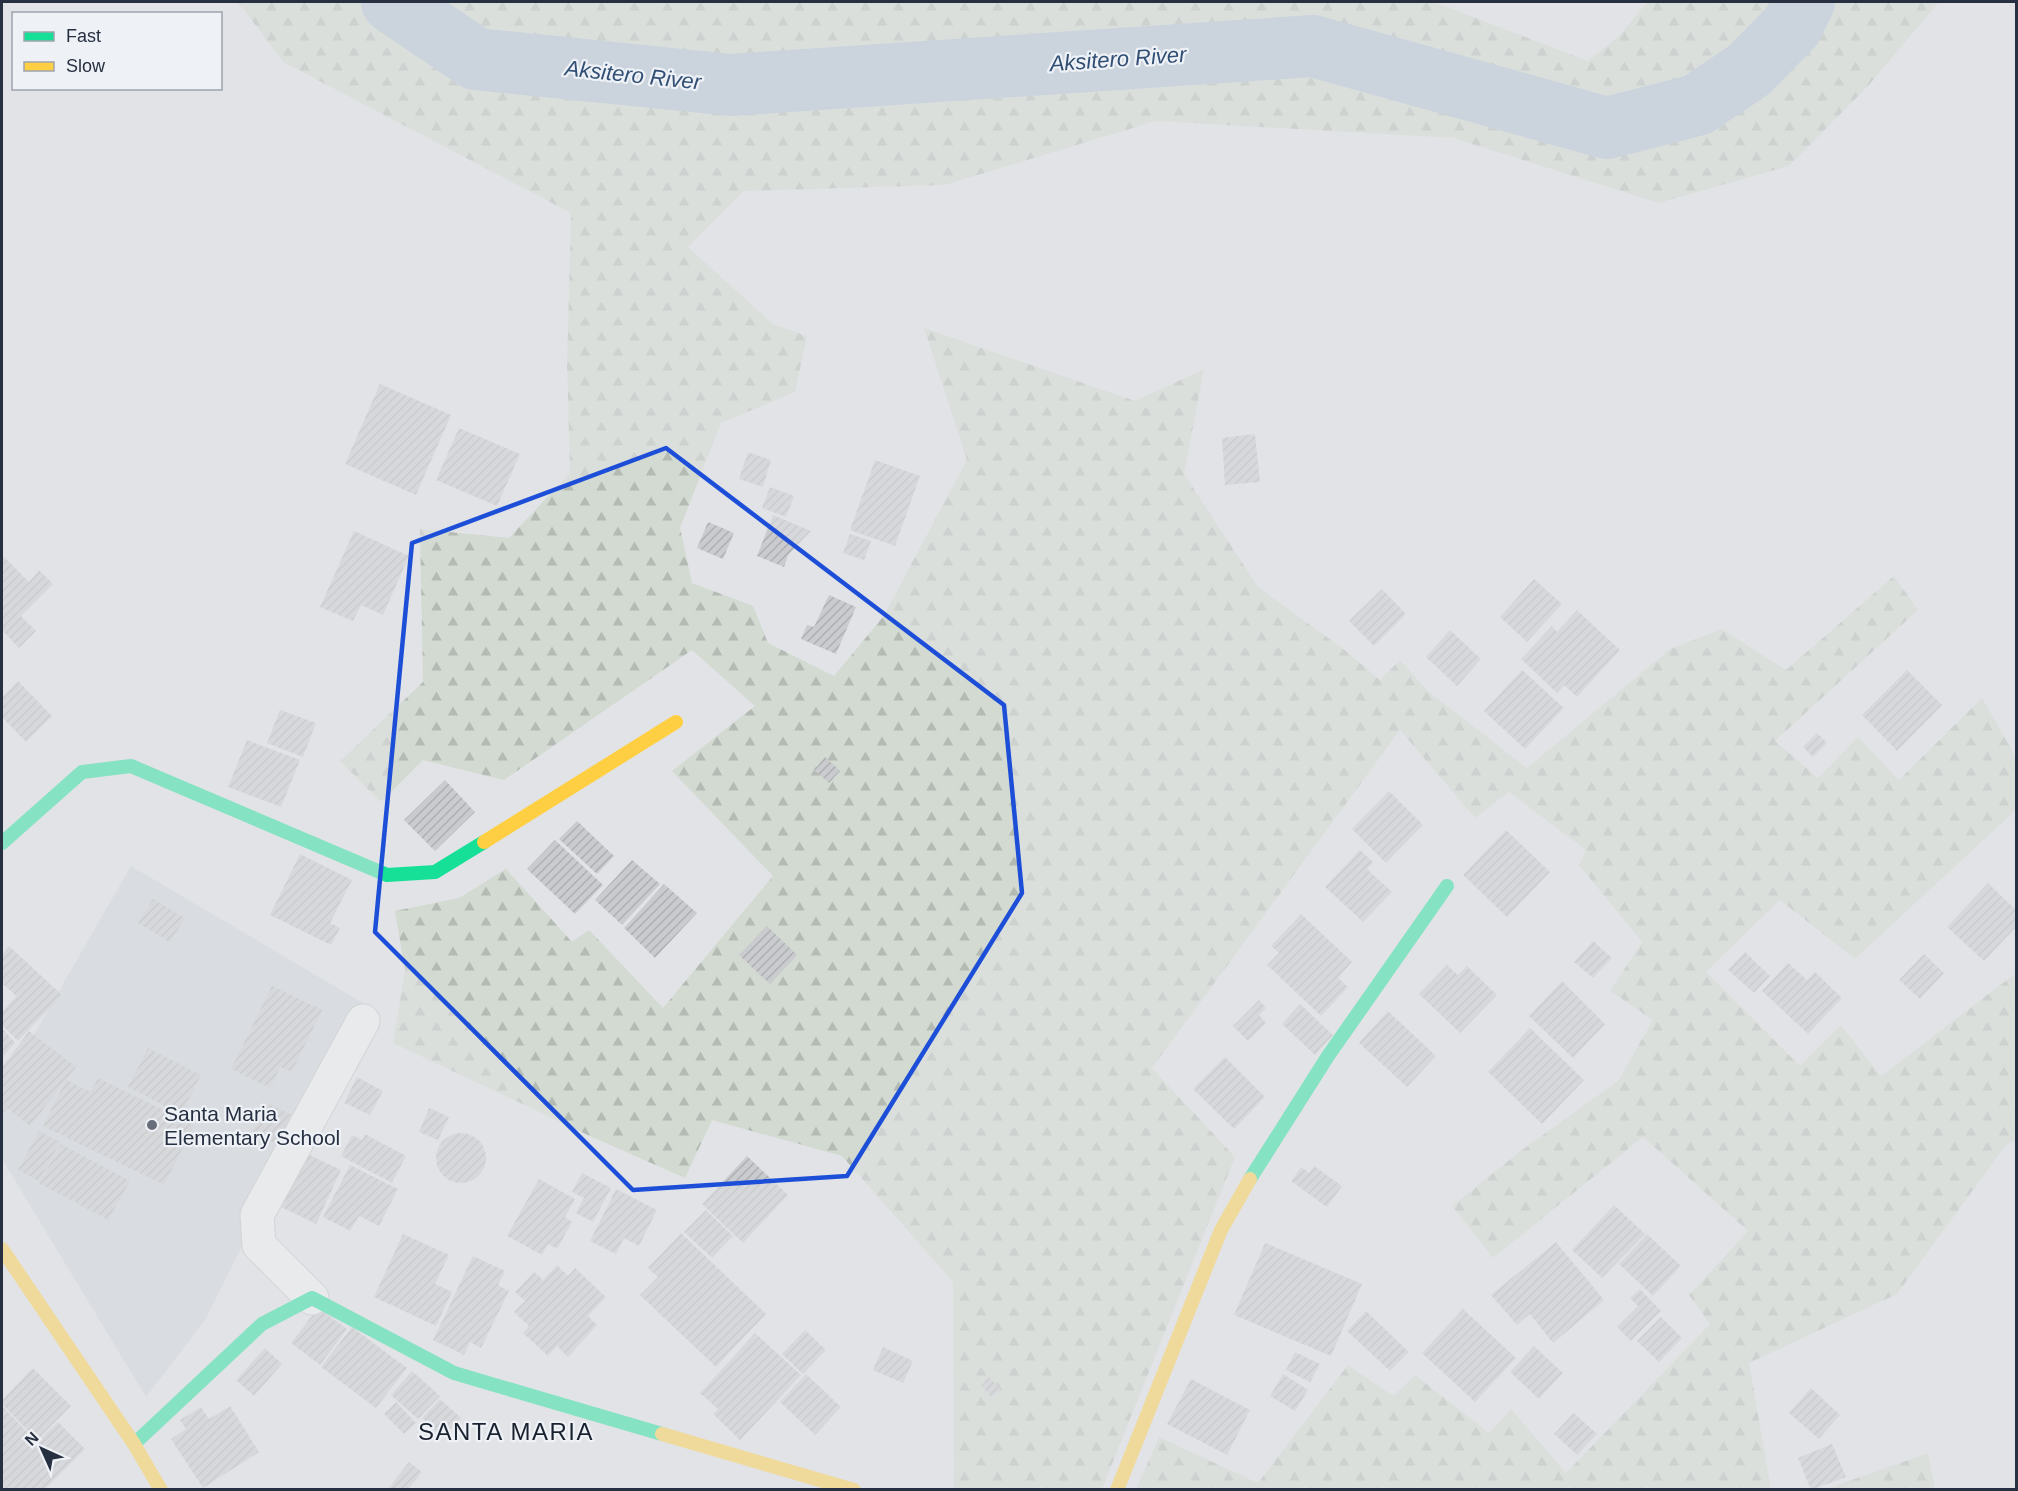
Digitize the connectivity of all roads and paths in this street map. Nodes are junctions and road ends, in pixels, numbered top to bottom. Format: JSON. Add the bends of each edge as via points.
{"nodes":[{"id":1,"x":676,"y":722,"type":"dead end"},
{"id":2,"x":2,"y":843,"type":"edge"},
{"id":3,"x":1447,"y":886,"type":"dead end"},
{"id":4,"x":363,"y":1021,"type":"dead end"},
{"id":5,"x":2,"y":1249,"type":"edge"},
{"id":6,"x":312,"y":1298,"type":"junction"},
{"id":7,"x":134,"y":1444,"type":"junction"},
{"id":8,"x":811,"y":1484,"type":"edge"},
{"id":9,"x":161,"y":1490,"type":"edge"},
{"id":10,"x":854,"y":1490,"type":"edge"},
{"id":11,"x":1117,"y":1490,"type":"edge"}],
"edges":[{"from":1,"to":2,"type":"street","via":[[435,872],[387,875],[131,766],[82,772]]},
{"from":3,"to":11,"type":"street","via":[[1328,1056],[1264,1154],[1221,1230]]},
{"from":4,"to":6,"type":"street","via":[[257,1215],[259,1245]]},
{"from":5,"to":7,"type":"street"},
{"from":6,"to":7,"type":"street","via":[[261,1324]]},
{"from":6,"to":8,"type":"street","via":[[454,1373]]},
{"from":7,"to":9,"type":"street"},
{"from":8,"to":10,"type":"street"}]}
